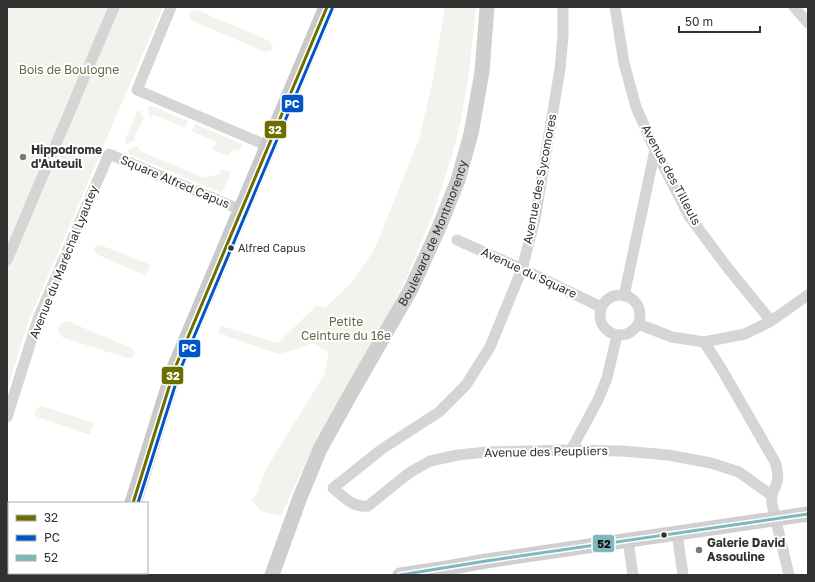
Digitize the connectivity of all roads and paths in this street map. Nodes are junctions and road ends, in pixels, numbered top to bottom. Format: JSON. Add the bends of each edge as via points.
{"nodes":[{"id":1,"x":114,"y":7,"type":"edge"},
{"id":2,"x":171,"y":7,"type":"edge"},
{"id":3,"x":327,"y":7,"type":"edge"},
{"id":4,"x":487,"y":7,"type":"edge"},
{"id":5,"x":563,"y":7,"type":"edge"},
{"id":6,"x":615,"y":7,"type":"edge"},
{"id":7,"x":794,"y":7,"type":"edge"},
{"id":8,"x":808,"y":23,"type":"edge"},
{"id":9,"x":268,"y":146,"type":"junction"},
{"id":10,"x":655,"y":150,"type":"junction"},
{"id":11,"x":109,"y":154,"type":"joint"},
{"id":12,"x":241,"y":210,"type":"junction"},
{"id":13,"x":457,"y":240,"type":"dead end"},
{"id":14,"x":7,"y":260,"type":"edge"},
{"id":15,"x":522,"y":269,"type":"junction"},
{"id":16,"x":808,"y":295,"type":"edge"},
{"id":17,"x":624,"y":296,"type":"junction"},
{"id":18,"x":601,"y":308,"type":"junction"},
{"id":19,"x":772,"y":321,"type":"junction"},
{"id":20,"x":638,"y":324,"type":"junction"},
{"id":21,"x":617,"y":335,"type":"junction"},
{"id":22,"x":704,"y":342,"type":"junction"},
{"id":23,"x":7,"y":417,"type":"edge"},
{"id":24,"x":571,"y":450,"type":"junction"},
{"id":25,"x":334,"y":488,"type":"joint"},
{"id":26,"x":133,"y":502,"type":"edge"},
{"id":27,"x":772,"y":506,"type":"junction"},
{"id":28,"x":808,"y":514,"type":"edge"},
{"id":29,"x":677,"y":533,"type":"junction"},
{"id":30,"x":628,"y":540,"type":"junction"},
{"id":31,"x":453,"y":572,"type":"edge"},
{"id":32,"x":272,"y":575,"type":"edge"},
{"id":33,"x":400,"y":575,"type":"edge"},
{"id":34,"x":633,"y":575,"type":"edge"},
{"id":35,"x":683,"y":575,"type":"edge"},
{"id":36,"x":789,"y":575,"type":"edge"}],
"edges":[{"from":1,"to":14,"type":"street"},
{"from":2,"to":9,"type":"street","via":[[137,90]]},
{"from":3,"to":9,"type":"main road"},
{"from":4,"to":32,"type":"street","name":"Boulevard de Montmorency","via":[[482,72],[471,134],[458,180],[412,289],[320,449]]},
{"from":5,"to":15,"type":"street","name":"Avenue des Sycomores","via":[[560,69],[535,219]]},
{"from":6,"to":10,"type":"street","name":"Avenue des Tilleuls","via":[[624,63],[636,107]]},
{"from":7,"to":8,"type":"street"},
{"from":9,"to":12,"type":"main road"},
{"from":10,"to":17,"type":"street"},
{"from":10,"to":19,"type":"street","name":"Avenue des Tilleuls","via":[[689,216],[727,268]]},
{"from":11,"to":12,"type":"street","name":"Square Alfred Capus"},
{"from":11,"to":23,"type":"street","name":"Avenue du Maréchal Lyautey","via":[[38,319]]},
{"from":12,"to":26,"type":"main road","via":[[175,368]]},
{"from":13,"to":15,"type":"street","name":"Avenue du Square"},
{"from":15,"to":18,"type":"street","name":"Avenue du Square"},
{"from":15,"to":25,"type":"street","name":"Avenue des Sycomores","via":[[490,347],[466,385],[439,412],[382,449]]},
{"from":16,"to":19,"type":"street"},
{"from":17,"to":18,"type":"street","via":[[610,298]]},
{"from":17,"to":20,"type":"street","via":[[638,306]]},
{"from":18,"to":21,"type":"street","via":[[602,326]]},
{"from":19,"to":22,"type":"street","via":[[746,334]]},
{"from":20,"to":21,"type":"street","via":[[630,333]]},
{"from":20,"to":22,"type":"street","via":[[672,337]]},
{"from":21,"to":24,"type":"street","via":[[607,378]]},
{"from":22,"to":27,"type":"street","via":[[722,368],[775,462],[778,481]]},
{"from":24,"to":25,"type":"street","name":"Avenue des Peupliers","via":[[487,452],[430,461],[409,473],[368,506],[360,507],[350,502]]},
{"from":24,"to":27,"type":"street","name":"Avenue des Peupliers","via":[[668,455],[711,463],[739,472]]},
{"from":27,"to":28,"type":"street"},
{"from":27,"to":29,"type":"street"},
{"from":27,"to":36,"type":"street"},
{"from":29,"to":30,"type":"street"},
{"from":29,"to":35,"type":"street"},
{"from":30,"to":31,"type":"street","via":[[486,561]]},
{"from":30,"to":34,"type":"street"},
{"from":31,"to":33,"type":"street"}]}
